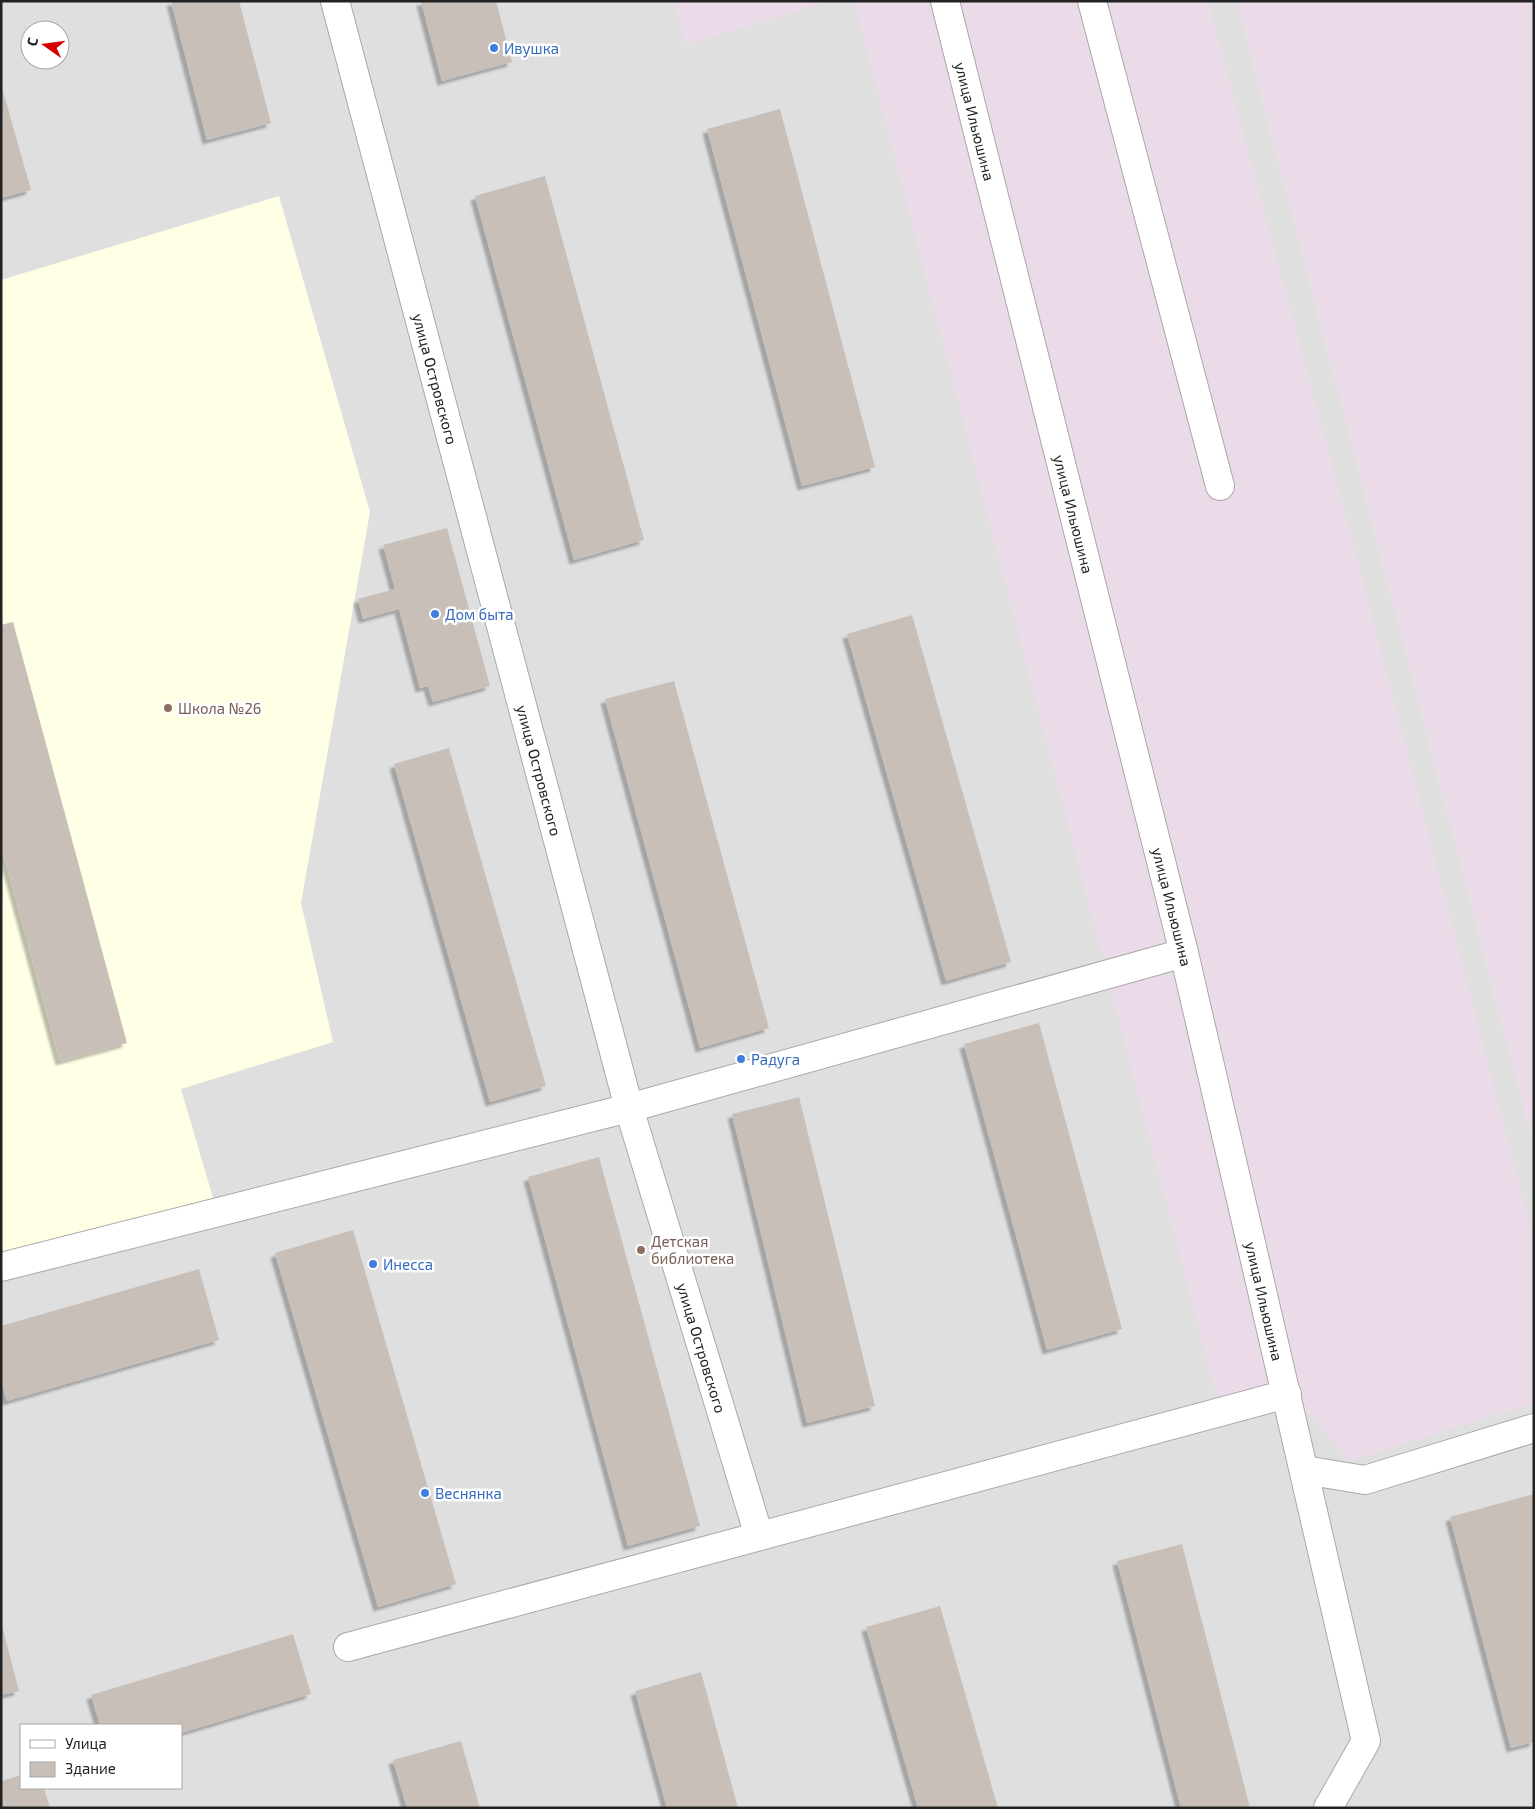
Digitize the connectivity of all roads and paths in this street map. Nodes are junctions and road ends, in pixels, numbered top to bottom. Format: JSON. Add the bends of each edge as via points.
{"nodes":[{"id":1,"x":335,"y":1,"type":"edge"},
{"id":2,"x":945,"y":1,"type":"edge"},
{"id":3,"x":1092,"y":1,"type":"edge"},
{"id":4,"x":1220,"y":486,"type":"dead end"},
{"id":5,"x":1184,"y":954,"type":"junction"},
{"id":6,"x":629,"y":1108,"type":"junction"},
{"id":7,"x":1,"y":1267,"type":"edge"},
{"id":8,"x":1287,"y":1394,"type":"junction"},
{"id":9,"x":1534,"y":1428,"type":"edge"},
{"id":10,"x":1304,"y":1470,"type":"junction"},
{"id":11,"x":759,"y":1536,"type":"junction"},
{"id":12,"x":348,"y":1647,"type":"dead end"},
{"id":13,"x":1328,"y":1808,"type":"edge"}],
"edges":[{"from":1,"to":6,"type":"street","name":"улица Островского"},
{"from":2,"to":5,"type":"street","name":"улица Ильюшина"},
{"from":3,"to":4,"type":"street"},
{"from":5,"to":6,"type":"street"},
{"from":5,"to":8,"type":"street","name":"улица Ильюшина"},
{"from":6,"to":7,"type":"street"},
{"from":6,"to":11,"type":"street","name":"улица Островского"},
{"from":8,"to":10,"type":"street","name":"улица Ильюшина"},
{"from":8,"to":11,"type":"street"},
{"from":9,"to":10,"type":"street","via":[[1365,1480]]},
{"from":10,"to":13,"type":"street","name":"улица Ильюшина","via":[[1366,1741]]},
{"from":11,"to":12,"type":"street"}]}
